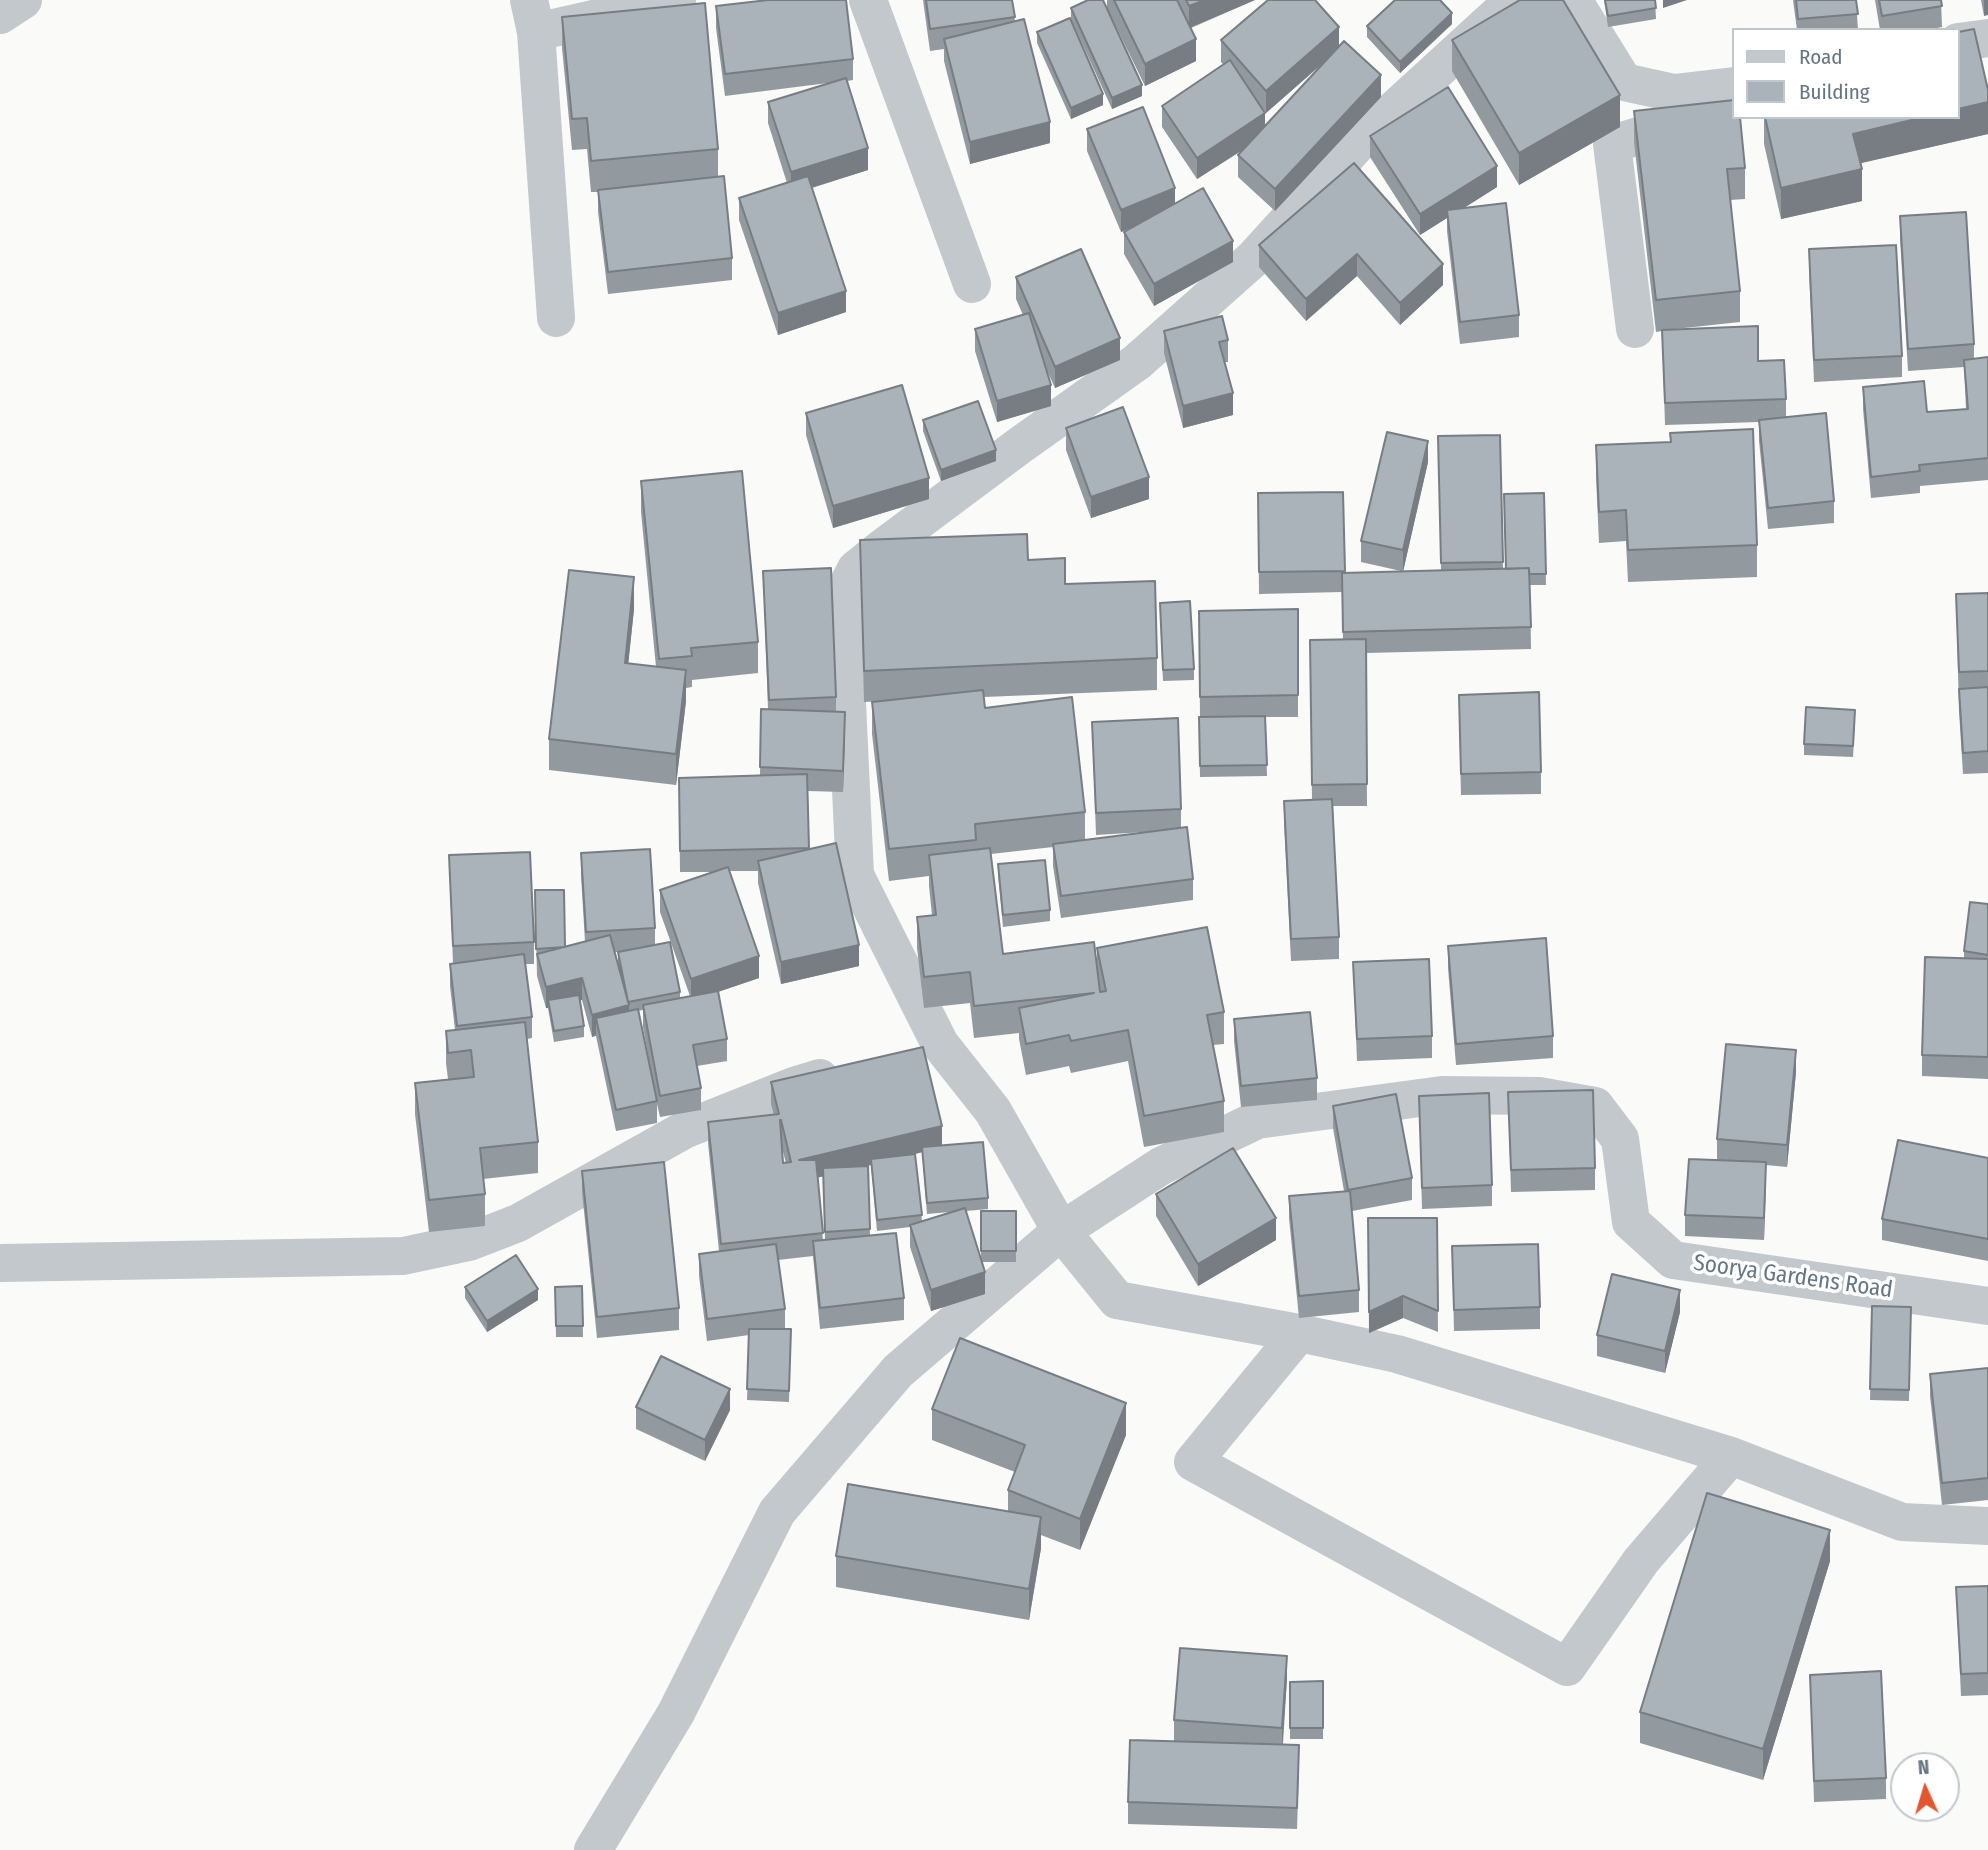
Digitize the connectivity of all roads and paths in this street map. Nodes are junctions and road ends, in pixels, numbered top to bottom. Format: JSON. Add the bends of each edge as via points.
{"nodes":[{"id":1,"x":23,"y":0,"type":"edge"},
{"id":2,"x":677,"y":0,"type":"edge"},
{"id":3,"x":868,"y":0,"type":"edge"},
{"id":4,"x":1514,"y":0,"type":"edge"},
{"id":5,"x":1573,"y":0,"type":"edge"},
{"id":6,"x":0,"y":15,"type":"edge"},
{"id":7,"x":533,"y":16,"type":"edge"},
{"id":8,"x":1988,"y":38,"type":"edge"},
{"id":9,"x":1960,"y":42,"type":"edge"},
{"id":10,"x":1732,"y":86,"type":"edge"},
{"id":11,"x":1674,"y":93,"type":"junction"},
{"id":12,"x":972,"y":284,"type":"dead end"},
{"id":13,"x":556,"y":318,"type":"dead end"},
{"id":14,"x":1635,"y":330,"type":"dead end"},
{"id":15,"x":940,"y":1044,"type":"junction"},
{"id":16,"x":900,"y":1055,"type":"edge"},
{"id":17,"x":847,"y":1070,"type":"edge"},
{"id":18,"x":1062,"y":1231,"type":"junction"},
{"id":19,"x":0,"y":1263,"type":"edge"},
{"id":20,"x":1988,"y":1306,"type":"edge"},
{"id":21,"x":1299,"y":1333,"type":"junction"},
{"id":22,"x":1731,"y":1456,"type":"junction"},
{"id":23,"x":1988,"y":1526,"type":"edge"},
{"id":24,"x":593,"y":1850,"type":"edge"}],
"edges":[{"from":1,"to":6,"type":"street"},
{"from":2,"to":7,"type":"street"},
{"from":3,"to":12,"type":"street"},
{"from":4,"to":15,"type":"street","via":[[1362,139],[1253,259],[1137,362],[856,569],[842,596],[855,875]]},
{"from":5,"to":11,"type":"street","via":[[1624,82]]},
{"from":7,"to":13,"type":"street"},
{"from":8,"to":9,"type":"street"},
{"from":10,"to":11,"type":"street"},
{"from":11,"to":14,"type":"street","via":[[1682,123],[1612,144]]},
{"from":15,"to":16,"type":"street"},
{"from":15,"to":18,"type":"street","via":[[993,1111]]},
{"from":17,"to":19,"type":"street","via":[[686,1129],[518,1223],[469,1242],[403,1256]]},
{"from":18,"to":20,"type":"street","name":"Soorya Gardens Road","via":[[1161,1166],[1256,1120],[1442,1095],[1539,1096],[1595,1107],[1620,1139],[1631,1222],[1673,1260]]},
{"from":18,"to":21,"type":"street","via":[[1117,1300]]},
{"from":18,"to":24,"type":"street","name":"Soorya Gardens Road","via":[[898,1371],[777,1512],[676,1713]]},
{"from":21,"to":22,"type":"street","via":[[1397,1354]]},
{"from":21,"to":22,"type":"street","via":[[1193,1462],[1567,1667],[1642,1561]]},
{"from":22,"to":23,"type":"street","via":[[1902,1522]]}]}
